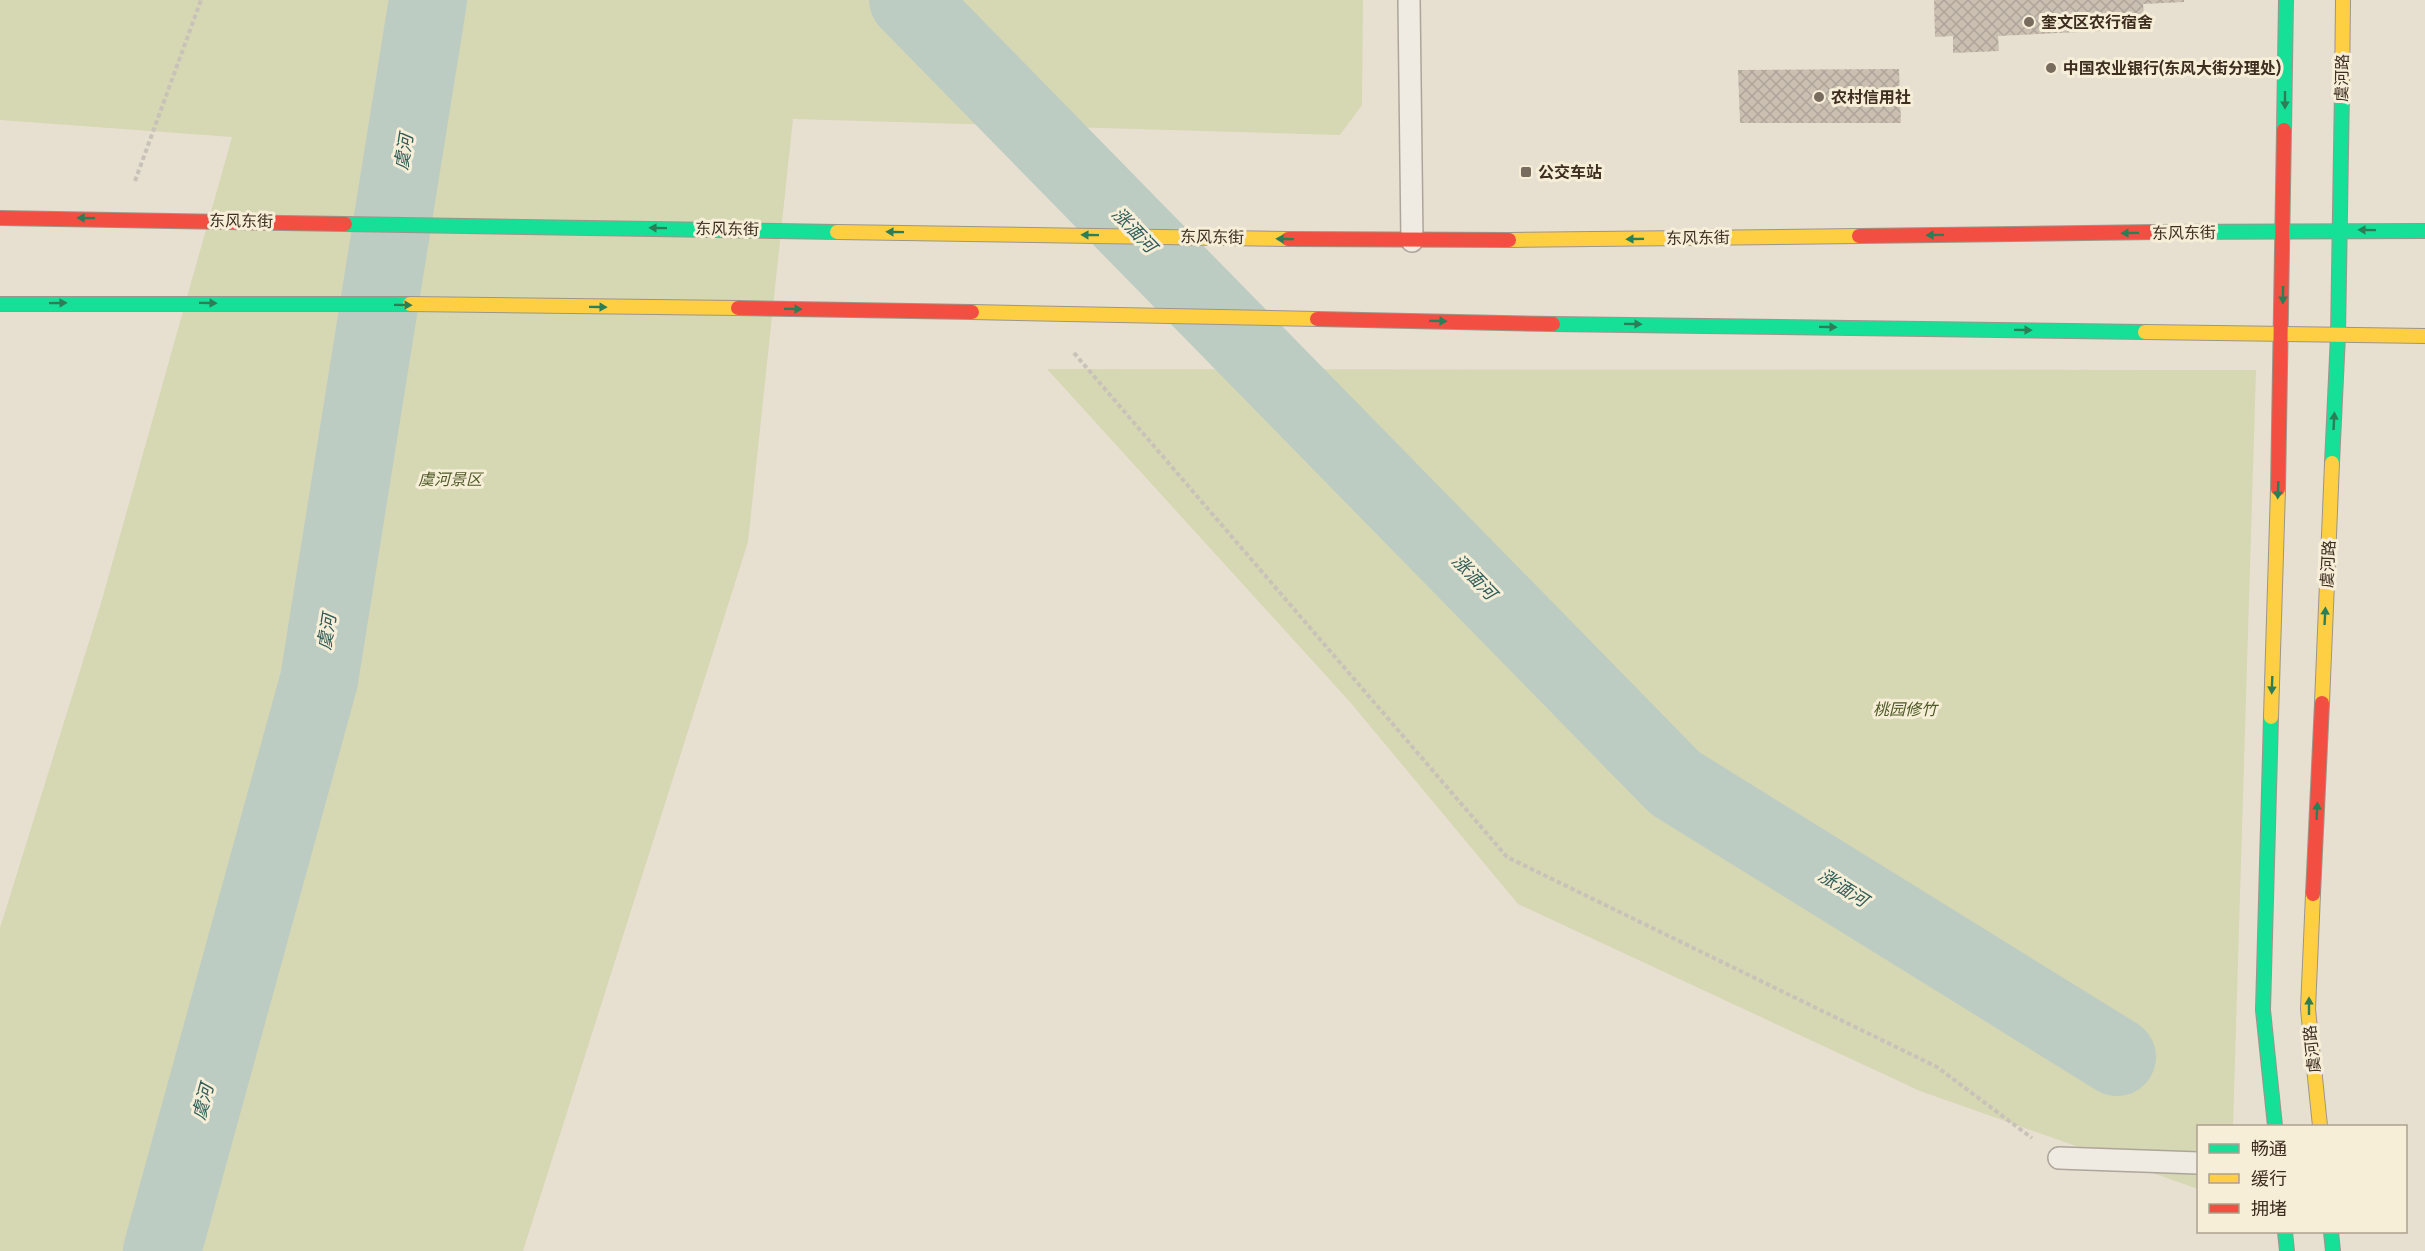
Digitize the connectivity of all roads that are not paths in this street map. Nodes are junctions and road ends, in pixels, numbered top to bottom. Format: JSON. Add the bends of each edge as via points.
{"nodes":[{"id":1,"x":1409,"y":0,"type":"edge"},
{"id":2,"x":2286,"y":0,"type":"edge"},
{"id":3,"x":2343,"y":0,"type":"edge"},
{"id":4,"x":0,"y":218,"type":"edge"},
{"id":5,"x":2339,"y":230,"type":"junction"},
{"id":6,"x":2425,"y":231,"type":"edge"},
{"id":7,"x":2284,"y":232,"type":"junction"},
{"id":8,"x":1412,"y":241,"type":"junction"},
{"id":9,"x":0,"y":304,"type":"edge"},
{"id":10,"x":2282,"y":334,"type":"junction"},
{"id":11,"x":2338,"y":335,"type":"junction"},
{"id":12,"x":2425,"y":336,"type":"edge"},
{"id":13,"x":2275,"y":1125,"type":"edge"},
{"id":14,"x":2320,"y":1125,"type":"edge"},
{"id":15,"x":2059,"y":1158,"type":"road end"},
{"id":16,"x":2197,"y":1162,"type":"edge"},
{"id":17,"x":2286,"y":1233,"type":"edge"},
{"id":18,"x":2331,"y":1233,"type":"edge"},
{"id":19,"x":2288,"y":1251,"type":"edge"},
{"id":20,"x":2333,"y":1251,"type":"edge"}],
"edges":[{"from":1,"to":8,"type":"lane"},
{"from":2,"to":7,"type":"main road","one_way":true},
{"from":3,"to":5,"type":"main road","name":"虞河路"},
{"from":8,"to":4,"type":"main road","name":"东风东街","one_way":true},
{"from":6,"to":5,"type":"main road","name":"东风东街","one_way":true},
{"from":5,"to":7,"type":"main road","name":"东风东街"},
{"from":5,"to":11,"type":"main road","name":"虞河路"},
{"from":7,"to":8,"type":"main road","name":"东风东街","one_way":true},
{"from":7,"to":10,"type":"main road","one_way":true},
{"from":9,"to":10,"type":"main road","one_way":true,"via":[[150,302],[1038,312]]},
{"from":10,"to":11,"type":"main road"},
{"from":10,"to":13,"type":"main road","one_way":true,"via":[[2263,1011]]},
{"from":11,"to":12,"type":"main road"},
{"from":14,"to":11,"type":"main road","name":"虞河路","one_way":true,"via":[[2308,1009]]},
{"from":15,"to":16,"type":"lane"},
{"from":17,"to":19,"type":"main road"},
{"from":18,"to":20,"type":"main road"}]}
